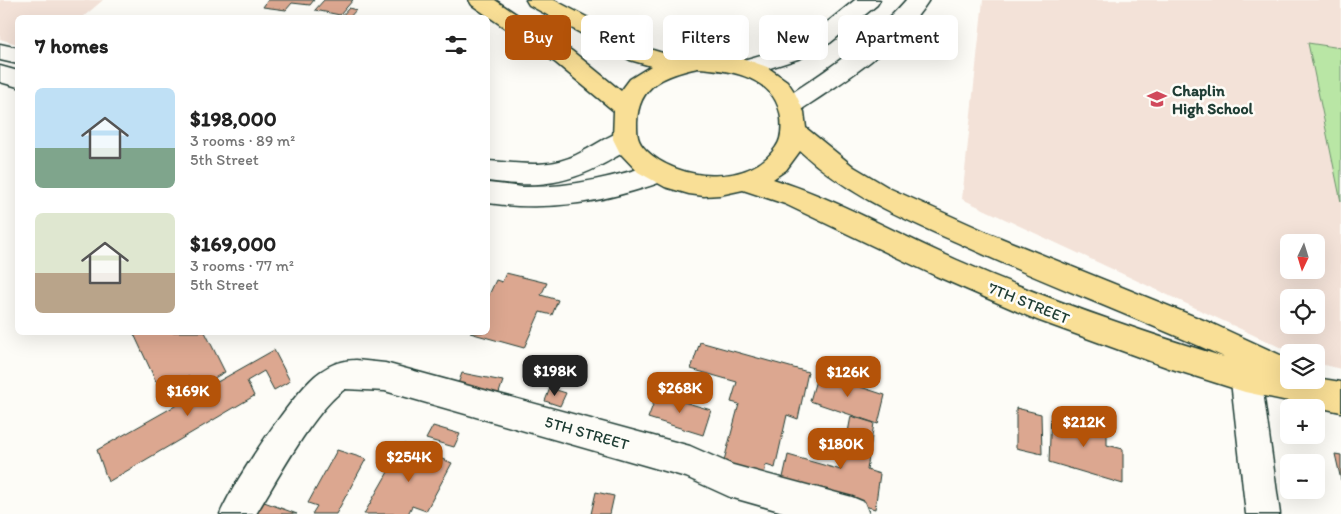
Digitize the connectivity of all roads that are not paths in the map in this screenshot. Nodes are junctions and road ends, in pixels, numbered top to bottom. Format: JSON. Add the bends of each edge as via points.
{"nodes":[{"id":1,"x":480,"y":0,"type":"edge"},
{"id":2,"x":537,"y":0,"type":"edge"},
{"id":3,"x":869,"y":0,"type":"edge"},
{"id":4,"x":918,"y":0,"type":"edge"},
{"id":5,"x":0,"y":52,"type":"edge"},
{"id":6,"x":15,"y":55,"type":"edge"},
{"id":7,"x":673,"y":64,"type":"junction"},
{"id":8,"x":748,"y":67,"type":"junction"},
{"id":9,"x":0,"y":74,"type":"edge"},
{"id":10,"x":15,"y":78,"type":"edge"},
{"id":11,"x":791,"y":105,"type":"junction"},
{"id":12,"x":624,"y":106,"type":"junction"},
{"id":13,"x":795,"y":132,"type":"junction"},
{"id":14,"x":625,"y":139,"type":"junction"},
{"id":15,"x":490,"y":171,"type":"edge"},
{"id":16,"x":658,"y":173,"type":"junction"},
{"id":17,"x":746,"y":181,"type":"junction"},
{"id":18,"x":560,"y":184,"type":"junction"},
{"id":19,"x":490,"y":193,"type":"edge"},
{"id":20,"x":1244,"y":364,"type":"junction"},
{"id":21,"x":1280,"y":372,"type":"edge"},
{"id":22,"x":1321,"y":390,"type":"edge"},
{"id":23,"x":237,"y":514,"type":"edge"},
{"id":24,"x":852,"y":514,"type":"edge"},
{"id":25,"x":1263,"y":514,"type":"edge"}],
"edges":[{"from":1,"to":12,"type":"highway","via":[[564,57]]},
{"from":2,"to":7,"type":"highway","via":[[638,54]]},
{"from":3,"to":8,"type":"street","via":[[822,38],[793,53]]},
{"from":4,"to":11,"type":"street","via":[[895,27],[849,68]]},
{"from":5,"to":6,"type":"street"},
{"from":7,"to":8,"type":"highway","via":[[706,60]]},
{"from":7,"to":12,"type":"highway","via":[[640,83]]},
{"from":8,"to":11,"type":"highway","via":[[774,83]]},
{"from":9,"to":10,"type":"street"},
{"from":11,"to":13,"type":"highway"},
{"from":12,"to":14,"type":"highway"},
{"from":13,"to":17,"type":"highway","via":[[787,152],[770,169]]},
{"from":13,"to":20,"type":"highway","name":"7TH STREET","via":[[862,186],[974,239],[1172,319]]},
{"from":14,"to":16,"type":"highway","via":[[638,158]]},
{"from":14,"to":18,"type":"street"},
{"from":15,"to":18,"type":"street","via":[[522,174]]},
{"from":16,"to":17,"type":"highway","via":[[686,184],[717,186]]},
{"from":16,"to":18,"type":"street","via":[[634,183]]},
{"from":17,"to":20,"type":"highway","name":"7TH STREET","via":[[794,196],[954,272],[1047,311],[1169,354]]},
{"from":18,"to":19,"type":"street","via":[[526,197]]},
{"from":20,"to":21,"type":"highway","name":"7TH STREET"},
{"from":20,"to":22,"type":"highway","name":"7TH STREET"},
{"from":20,"to":25,"type":"street"},
{"from":23,"to":24,"type":"street","name":"5TH STREET","via":[[309,404],[338,376],[357,374],[385,377],[673,457],[730,480]]}]}
